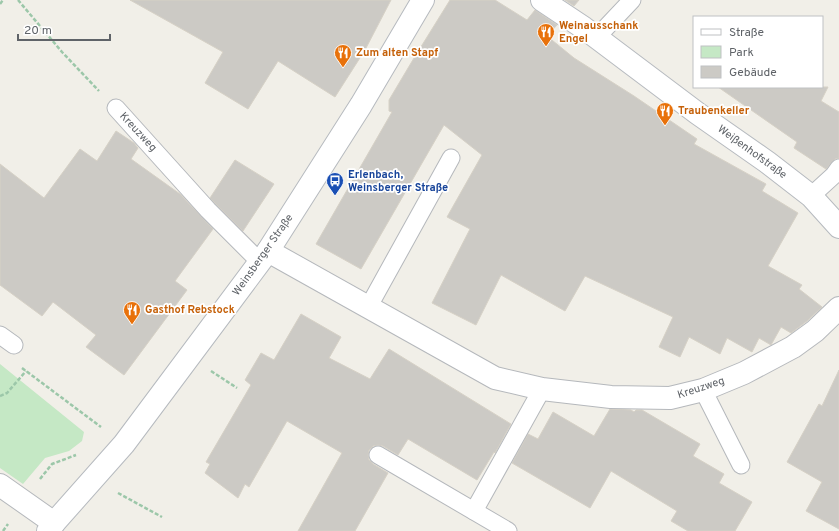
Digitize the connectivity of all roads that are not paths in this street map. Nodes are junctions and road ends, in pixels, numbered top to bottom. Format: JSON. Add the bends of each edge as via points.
{"nodes":[{"id":1,"x":423,"y":0,"type":"edge"},
{"id":2,"x":542,"y":0,"type":"edge"},
{"id":3,"x":632,"y":0,"type":"edge"},
{"id":4,"x":597,"y":38,"type":"junction"},
{"id":5,"x":116,"y":108,"type":"road end"},
{"id":6,"x":451,"y":158,"type":"dead end"},
{"id":7,"x":839,"y":168,"type":"edge"},
{"id":8,"x":811,"y":196,"type":"junction"},
{"id":9,"x":839,"y":227,"type":"edge"},
{"id":10,"x":264,"y":256,"type":"junction"},
{"id":11,"x":369,"y":306,"type":"junction"},
{"id":12,"x":839,"y":308,"type":"edge"},
{"id":13,"x":0,"y":335,"type":"edge"},
{"id":14,"x":14,"y":345,"type":"road end"},
{"id":15,"x":542,"y":389,"type":"junction"},
{"id":16,"x":703,"y":390,"type":"junction"},
{"id":17,"x":378,"y":456,"type":"dead end"},
{"id":18,"x":741,"y":465,"type":"dead end"},
{"id":19,"x":0,"y":485,"type":"edge"},
{"id":20,"x":474,"y":512,"type":"junction"},
{"id":21,"x":51,"y":527,"type":"edge"},
{"id":22,"x":508,"y":531,"type":"edge"}],
"edges":[{"from":1,"to":10,"type":"street","name":"Weinsberger Straße","via":[[361,105]]},
{"from":2,"to":4,"type":"street","name":"Weißenhofstraße"},
{"from":3,"to":4,"type":"lane"},
{"from":4,"to":8,"type":"street","name":"Weißenhofstraße"},
{"from":5,"to":10,"type":"lane","name":"Kreuzweg","via":[[208,210]]},
{"from":6,"to":11,"type":"lane"},
{"from":7,"to":8,"type":"lane"},
{"from":8,"to":9,"type":"street","name":"Weißenhofstraße"},
{"from":10,"to":11,"type":"street","name":"Kreuzweg"},
{"from":10,"to":21,"type":"street","name":"Weinsberger Straße","via":[[124,444]]},
{"from":11,"to":15,"type":"street","name":"Kreuzweg","via":[[495,378]]},
{"from":12,"to":16,"type":"street","name":"Kreuzweg","via":[[815,331],[793,347],[744,373]]},
{"from":13,"to":14,"type":"lane"},
{"from":15,"to":16,"type":"street","name":"Kreuzweg","via":[[611,397],[670,398]]},
{"from":15,"to":20,"type":"lane"},
{"from":16,"to":18,"type":"lane"},
{"from":17,"to":20,"type":"lane"},
{"from":19,"to":21,"type":"street","via":[[24,502]]},
{"from":20,"to":22,"type":"lane"}]}
